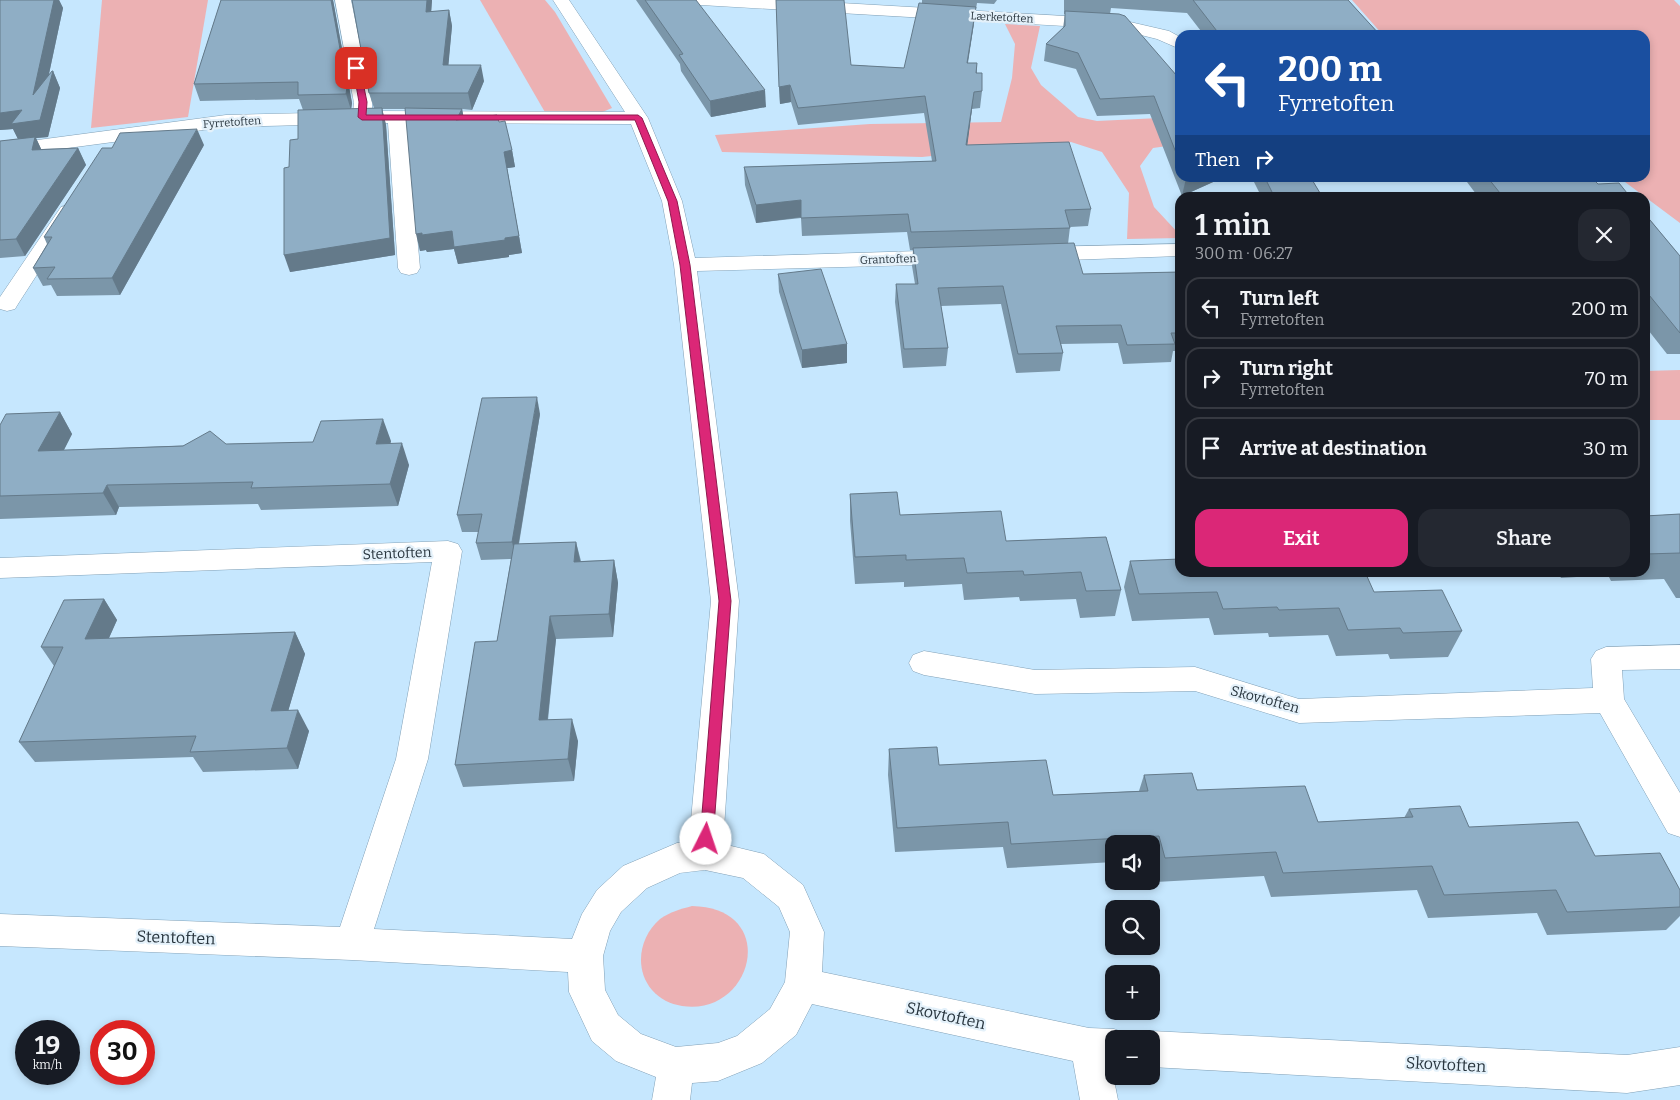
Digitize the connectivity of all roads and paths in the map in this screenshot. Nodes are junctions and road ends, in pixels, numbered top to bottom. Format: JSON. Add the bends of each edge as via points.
{"nodes":[{"id":1,"x":343,"y":0,"type":"edge"},
{"id":2,"x":561,"y":0,"type":"edge"},
{"id":3,"x":701,"y":0,"type":"edge"},
{"id":4,"x":1175,"y":41,"type":"edge"},
{"id":5,"x":362,"y":117,"type":"junction"},
{"id":6,"x":397,"y":118,"type":"junction"},
{"id":7,"x":638,"y":118,"type":"junction"},
{"id":8,"x":0,"y":151,"type":"edge"},
{"id":9,"x":77,"y":198,"type":"edge"},
{"id":10,"x":1175,"y":250,"type":"edge"},
{"id":11,"x":1023,"y":255,"type":"edge"},
{"id":12,"x":974,"y":256,"type":"edge"},
{"id":13,"x":685,"y":265,"type":"junction"},
{"id":14,"x":409,"y":268,"type":"dead end"},
{"id":15,"x":7,"y":304,"type":"dead end"},
{"id":16,"x":0,"y":568,"type":"edge"},
{"id":17,"x":1680,"y":657,"type":"edge"},
{"id":18,"x":924,"y":663,"type":"dead end"},
{"id":19,"x":1609,"y":700,"type":"junction"},
{"id":20,"x":1680,"y":823,"type":"edge"},
{"id":21,"x":705,"y":855,"type":"junction"},
{"id":22,"x":0,"y":930,"type":"edge"},
{"id":23,"x":352,"y":944,"type":"junction"},
{"id":24,"x":585,"y":956,"type":"junction"},
{"id":25,"x":803,"y":985,"type":"junction"},
{"id":26,"x":1101,"y":1047,"type":"edge"},
{"id":27,"x":1160,"y":1049,"type":"edge"},
{"id":28,"x":1680,"y":1066,"type":"edge"},
{"id":29,"x":674,"y":1083,"type":"edge"},
{"id":30,"x":1099,"y":1100,"type":"edge"}],
"edges":[{"from":1,"to":5,"type":"street","via":[[363,102]]},
{"from":2,"to":7,"type":"street"},
{"from":3,"to":4,"type":"street","name":"Lærketoften","via":[[1117,24],[1163,35]]},
{"from":5,"to":6,"type":"street","name":"Fyrretoften"},
{"from":5,"to":8,"type":"street","name":"Fyrretoften","via":[[226,120],[101,146]]},
{"from":6,"to":7,"type":"street","name":"Fyrretoften"},
{"from":6,"to":14,"type":"street"},
{"from":7,"to":13,"type":"street","via":[[672,201]]},
{"from":9,"to":15,"type":"street"},
{"from":10,"to":11,"type":"street"},
{"from":12,"to":13,"type":"street","name":"Grantoften"},
{"from":13,"to":21,"type":"street","via":[[725,601]]},
{"from":16,"to":23,"type":"street","name":"Stentoften","via":[[448,551],[412,759]]},
{"from":17,"to":19,"type":"street","via":[[1606,659]]},
{"from":18,"to":19,"type":"street","name":"Skovtoften","via":[[1035,682],[1196,679],[1299,711]]},
{"from":19,"to":20,"type":"street"},
{"from":21,"to":24,"type":"street","via":[[677,858],[635,877],[609,901],[594,925]]},
{"from":21,"to":25,"type":"street","via":[[752,865],[791,896],[807,932]]},
{"from":22,"to":23,"type":"street","name":"Stentoften"},
{"from":23,"to":24,"type":"street","name":"Stentoften"},
{"from":24,"to":29,"type":"street","via":[[587,992],[605,1028]]},
{"from":25,"to":26,"type":"street","name":"Skovtoften"},
{"from":25,"to":29,"type":"street","via":[[783,1022],[749,1050]]},
{"from":26,"to":30,"type":"street","name":"Skovtoften"},
{"from":27,"to":28,"type":"street","name":"Skovtoften","via":[[1627,1074]]}]}
